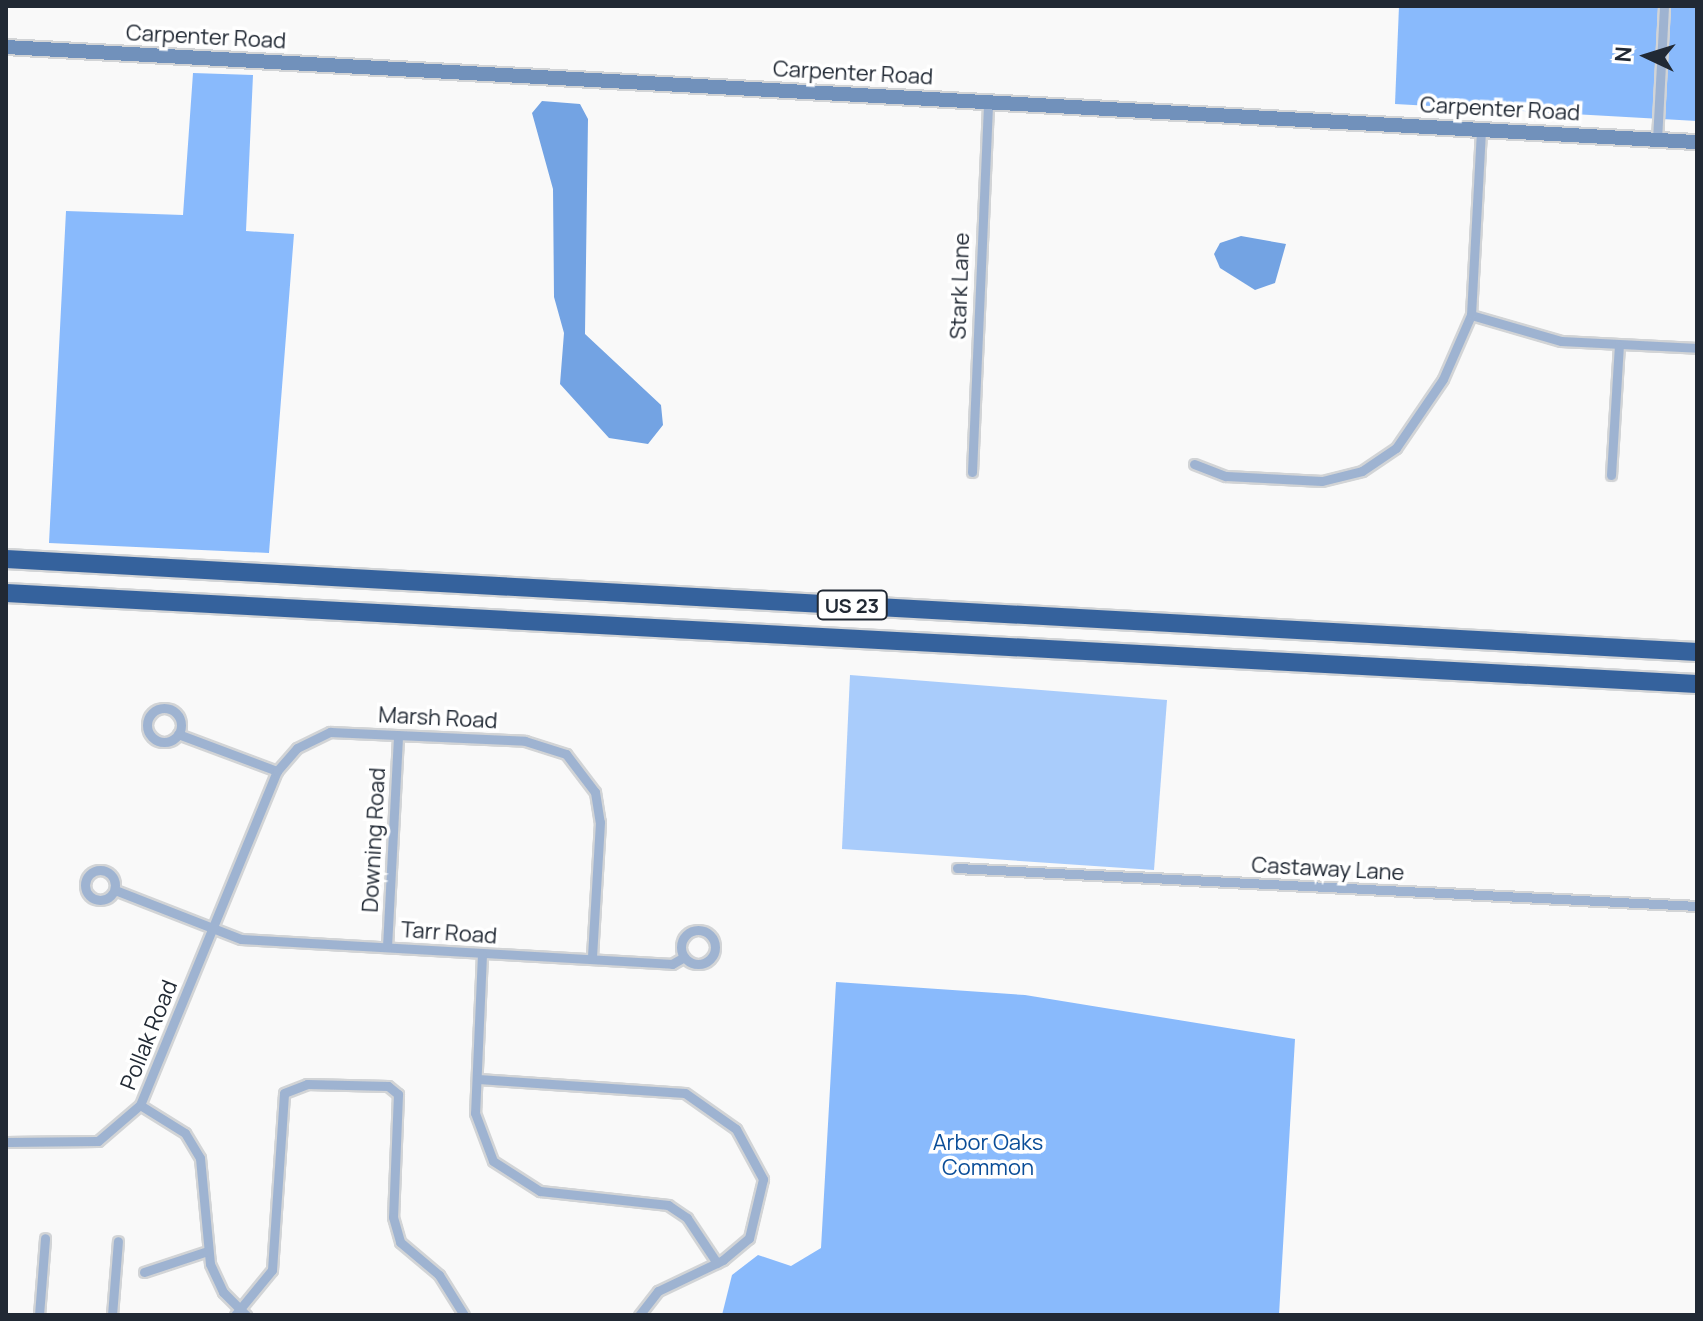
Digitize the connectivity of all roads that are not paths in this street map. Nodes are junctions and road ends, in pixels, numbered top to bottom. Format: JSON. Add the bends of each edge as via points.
{"nodes":[{"id":1,"x":1664,"y":6,"type":"edge"},
{"id":2,"x":6,"y":47,"type":"edge"},
{"id":3,"x":988,"y":102,"type":"junction"},
{"id":4,"x":1481,"y":130,"type":"junction"},
{"id":5,"x":1657,"y":140,"type":"junction"},
{"id":6,"x":1697,"y":142,"type":"edge"},
{"id":7,"x":1471,"y":315,"type":"junction"},
{"id":8,"x":1619,"y":345,"type":"junction"},
{"id":9,"x":1697,"y":348,"type":"edge"},
{"id":10,"x":1194,"y":464,"type":"dead end"},
{"id":11,"x":972,"y":472,"type":"dead end"},
{"id":12,"x":1611,"y":475,"type":"dead end"},
{"id":13,"x":6,"y":559,"type":"edge"},
{"id":14,"x":6,"y":593,"type":"edge"},
{"id":15,"x":1697,"y":652,"type":"edge"},
{"id":16,"x":1697,"y":684,"type":"edge"},
{"id":17,"x":178,"y":734,"type":"dead end"},
{"id":18,"x":398,"y":735,"type":"junction"},
{"id":19,"x":277,"y":771,"type":"junction"},
{"id":20,"x":957,"y":868,"type":"dead end"},
{"id":21,"x":115,"y":890,"type":"dead end"},
{"id":22,"x":1697,"y":906,"type":"edge"},
{"id":23,"x":211,"y":929,"type":"junction"},
{"id":24,"x":387,"y":947,"type":"junction"},
{"id":25,"x":482,"y":954,"type":"junction"},
{"id":26,"x":684,"y":957,"type":"dead end"},
{"id":27,"x":592,"y":958,"type":"junction"},
{"id":28,"x":478,"y":1079,"type":"junction"},
{"id":29,"x":140,"y":1105,"type":"junction"},
{"id":30,"x":6,"y":1142,"type":"edge"},
{"id":31,"x":45,"y":1238,"type":"dead end"},
{"id":32,"x":118,"y":1241,"type":"dead end"},
{"id":33,"x":208,"y":1251,"type":"junction"},
{"id":34,"x":717,"y":1263,"type":"junction"},
{"id":35,"x":144,"y":1272,"type":"dead end"},
{"id":36,"x":240,"y":1313,"type":"edge"},
{"id":37,"x":39,"y":1315,"type":"edge"},
{"id":38,"x":112,"y":1315,"type":"edge"},
{"id":39,"x":464,"y":1315,"type":"edge"},
{"id":40,"x":639,"y":1315,"type":"edge"}],
"edges":[{"from":1,"to":5,"type":"street"},
{"from":2,"to":3,"type":"main road","name":"Carpenter Road"},
{"from":3,"to":4,"type":"main road","name":"Carpenter Road"},
{"from":3,"to":11,"type":"street","name":"Stark Lane"},
{"from":4,"to":5,"type":"main road","name":"Carpenter Road"},
{"from":4,"to":7,"type":"street"},
{"from":5,"to":6,"type":"main road","name":"Carpenter Road"},
{"from":7,"to":8,"type":"street","via":[[1561,341]]},
{"from":7,"to":10,"type":"street","via":[[1418,422],[1362,471],[1322,481],[1263,478]]},
{"from":8,"to":9,"type":"street"},
{"from":8,"to":12,"type":"street"},
{"from":13,"to":15,"type":"highway","number":"US 23"},
{"from":14,"to":16,"type":"highway","number":"US 23"},
{"from":17,"to":19,"type":"street"},
{"from":18,"to":19,"type":"street","name":"Marsh Road","via":[[330,732],[297,748]]},
{"from":18,"to":24,"type":"street","name":"Downing Road"},
{"from":18,"to":27,"type":"street","name":"Marsh Road","via":[[535,742],[566,754],[582,770],[600,822]]},
{"from":19,"to":23,"type":"street","name":"Marsh Road"},
{"from":20,"to":22,"type":"street","name":"Castaway Lane"},
{"from":21,"to":23,"type":"street","name":"Tarr Road"},
{"from":23,"to":24,"type":"street","name":"Tarr Road","via":[[252,940]]},
{"from":23,"to":29,"type":"street","name":"Pollak Road"},
{"from":24,"to":25,"type":"street","name":"Tarr Road"},
{"from":25,"to":27,"type":"street","name":"Tarr Road"},
{"from":25,"to":28,"type":"street"},
{"from":26,"to":27,"type":"street","name":"Tarr Road","via":[[672,964]]},
{"from":28,"to":34,"type":"street","via":[[483,1145],[514,1180],[540,1191],[668,1205]]},
{"from":28,"to":34,"type":"street","via":[[685,1093],[720,1111],[758,1162],[764,1191],[749,1238]]},
{"from":29,"to":30,"type":"street","name":"Pollak Road","via":[[98,1141]]},
{"from":29,"to":33,"type":"street","via":[[185,1133],[200,1158]]},
{"from":31,"to":37,"type":"street"},
{"from":32,"to":38,"type":"street"},
{"from":33,"to":35,"type":"street"},
{"from":33,"to":36,"type":"street","via":[[223,1292]]},
{"from":34,"to":40,"type":"street","via":[[658,1291]]},
{"from":36,"to":39,"type":"street","via":[[272,1270],[284,1093],[294,1084],[320,1084],[388,1086],[398,1094],[393,1217],[400,1242],[439,1275]]}]}
